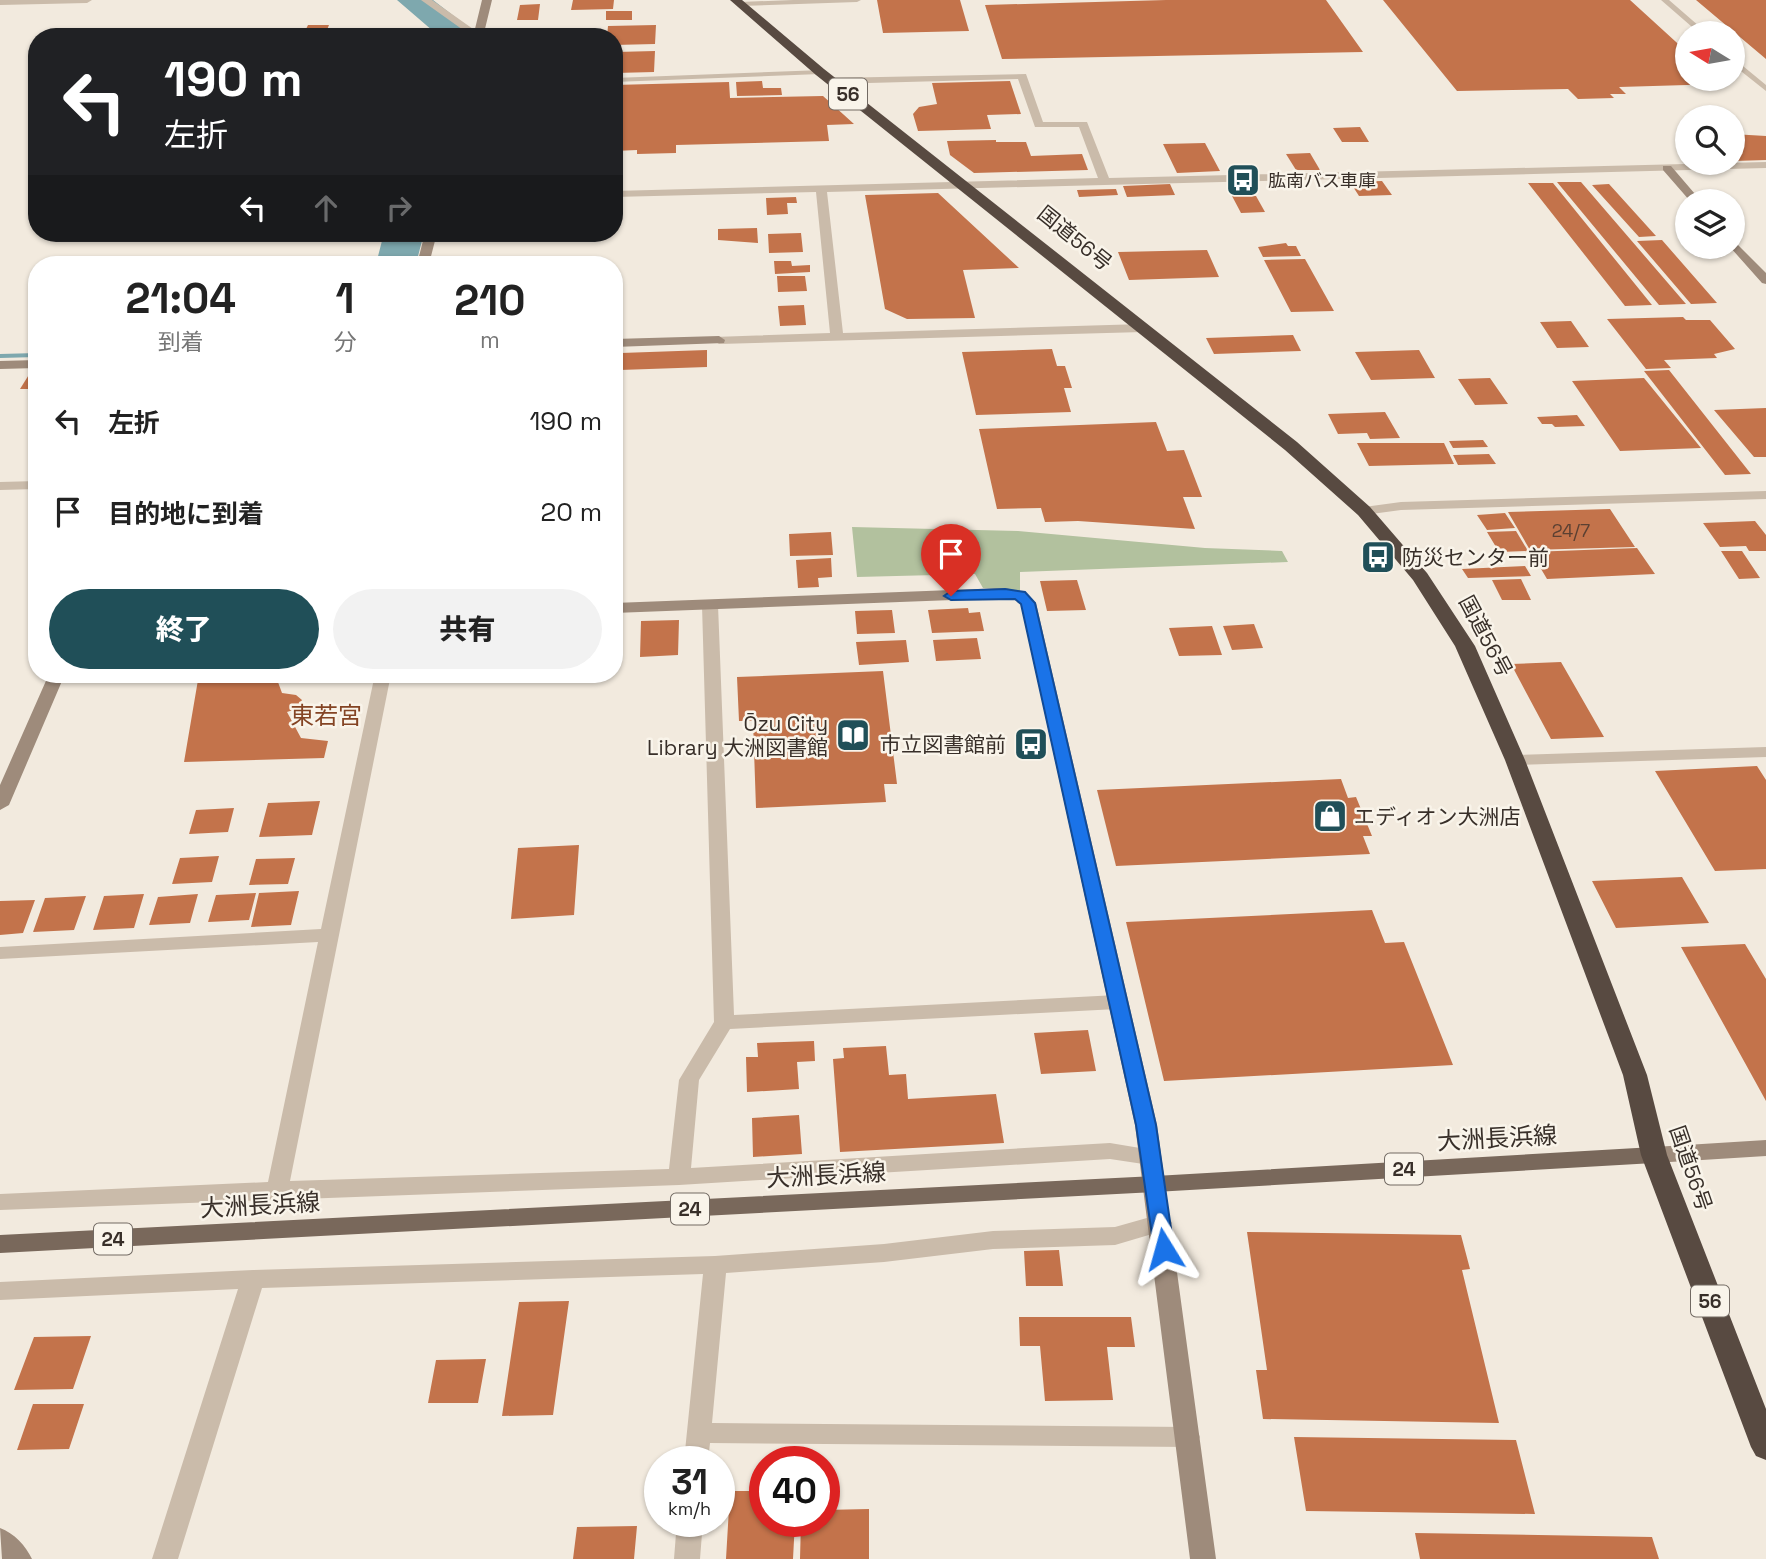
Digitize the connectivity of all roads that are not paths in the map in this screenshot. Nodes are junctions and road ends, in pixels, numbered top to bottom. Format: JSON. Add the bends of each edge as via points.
{"nodes":[{"id":1,"x":87,"y":0,"type":"edge"},
{"id":2,"x":426,"y":0,"type":"edge"},
{"id":3,"x":487,"y":0,"type":"edge"},
{"id":4,"x":857,"y":0,"type":"edge"},
{"id":5,"x":1665,"y":0,"type":"edge"},
{"id":6,"x":0,"y":2,"type":"edge"},
{"id":7,"x":738,"y":2,"type":"edge"},
{"id":8,"x":1689,"y":21,"type":"edge"},
{"id":9,"x":466,"y":28,"type":"edge"},
{"id":10,"x":480,"y":28,"type":"edge"},
{"id":11,"x":1745,"y":70,"type":"edge"},
{"id":12,"x":820,"y":72,"type":"junction"},
{"id":13,"x":623,"y":80,"type":"edge"},
{"id":14,"x":831,"y":80,"type":"junction"},
{"id":15,"x":1766,"y":89,"type":"edge"},
{"id":16,"x":1766,"y":165,"type":"edge"},
{"id":17,"x":1667,"y":168,"type":"junction"},
{"id":18,"x":1105,"y":182,"type":"junction"},
{"id":19,"x":964,"y":185,"type":"junction"},
{"id":20,"x":821,"y":189,"type":"junction"},
{"id":21,"x":1685,"y":189,"type":"edge"},
{"id":22,"x":623,"y":194,"type":"edge"},
{"id":23,"x":1745,"y":257,"type":"edge"},
{"id":24,"x":1766,"y":280,"type":"edge"},
{"id":25,"x":1143,"y":328,"type":"junction"},
{"id":26,"x":837,"y":337,"type":"junction"},
{"id":27,"x":623,"y":343,"type":"edge"},
{"id":28,"x":28,"y":364,"type":"edge"},
{"id":29,"x":0,"y":365,"type":"edge"},
{"id":30,"x":28,"y":485,"type":"edge"},
{"id":31,"x":0,"y":486,"type":"edge"},
{"id":32,"x":1766,"y":495,"type":"edge"},
{"id":33,"x":1364,"y":511,"type":"junction"},
{"id":34,"x":710,"y":605,"type":"junction"},
{"id":35,"x":623,"y":608,"type":"edge"},
{"id":36,"x":53,"y":683,"type":"edge"},
{"id":37,"x":381,"y":683,"type":"edge"},
{"id":38,"x":1766,"y":752,"type":"edge"},
{"id":39,"x":1515,"y":760,"type":"junction"},
{"id":40,"x":0,"y":805,"type":"edge"},
{"id":41,"x":330,"y":934,"type":"junction"},
{"id":42,"x":0,"y":953,"type":"edge"},
{"id":43,"x":1117,"y":1002,"type":"junction"},
{"id":44,"x":724,"y":1022,"type":"junction"},
{"id":45,"x":1766,"y":1148,"type":"edge"},
{"id":46,"x":1654,"y":1155,"type":"junction"},
{"id":47,"x":1150,"y":1157,"type":"junction"},
{"id":48,"x":678,"y":1177,"type":"junction"},
{"id":49,"x":1155,"y":1184,"type":"junction"},
{"id":50,"x":277,"y":1190,"type":"junction"},
{"id":51,"x":0,"y":1202,"type":"edge"},
{"id":52,"x":1161,"y":1223,"type":"junction"},
{"id":53,"x":0,"y":1244,"type":"edge"},
{"id":54,"x":715,"y":1265,"type":"junction"},
{"id":55,"x":253,"y":1279,"type":"junction"},
{"id":56,"x":0,"y":1291,"type":"edge"},
{"id":57,"x":699,"y":1433,"type":"junction"},
{"id":58,"x":1188,"y":1437,"type":"junction"},
{"id":59,"x":698,"y":1446,"type":"edge"},
{"id":60,"x":1766,"y":1447,"type":"edge"},
{"id":61,"x":689,"y":1537,"type":"edge"},
{"id":62,"x":0,"y":1539,"type":"edge"},
{"id":63,"x":19,"y":1559,"type":"edge"},
{"id":64,"x":166,"y":1559,"type":"edge"},
{"id":65,"x":687,"y":1559,"type":"edge"},
{"id":66,"x":1203,"y":1559,"type":"edge"}],
"edges":[{"from":1,"to":6,"type":"street"},
{"from":2,"to":9,"type":"street"},
{"from":3,"to":10,"type":"street"},
{"from":4,"to":7,"type":"lane"},
{"from":5,"to":8,"type":"lane"},
{"from":7,"to":12,"type":"highway","name":"国道56号","number":"56"},
{"from":11,"to":15,"type":"lane"},
{"from":12,"to":13,"type":"lane"},
{"from":12,"to":14,"type":"highway","name":"国道56号","number":"56"},
{"from":14,"to":18,"type":"street","via":[[1023,76],[1039,125],[1083,124]]},
{"from":14,"to":19,"type":"highway","name":"国道56号","number":"56"},
{"from":16,"to":17,"type":"street"},
{"from":17,"to":18,"type":"street"},
{"from":17,"to":21,"type":"street"},
{"from":18,"to":19,"type":"street"},
{"from":19,"to":20,"type":"street"},
{"from":19,"to":25,"type":"highway","name":"国道56号","number":"56"},
{"from":20,"to":22,"type":"street"},
{"from":20,"to":26,"type":"street"},
{"from":23,"to":24,"type":"street"},
{"from":25,"to":26,"type":"street"},
{"from":25,"to":33,"type":"highway","name":"国道56号","number":"56","via":[[1291,446]]},
{"from":26,"to":27,"type":"street"},
{"from":28,"to":29,"type":"street"},
{"from":30,"to":31,"type":"street"},
{"from":32,"to":33,"type":"street","via":[[1401,506]]},
{"from":33,"to":39,"type":"highway","name":"国道56号","number":"56","via":[[1420,578],[1465,646]]},
{"from":34,"to":35,"type":"street"},
{"from":34,"to":43,"type":"street","via":[[1020,595],[1028,603]]},
{"from":34,"to":44,"type":"street"},
{"from":36,"to":40,"type":"street"},
{"from":37,"to":41,"type":"street"},
{"from":38,"to":39,"type":"street"},
{"from":39,"to":46,"type":"highway","name":"国道56号","number":"56","via":[[1635,1075]]},
{"from":41,"to":42,"type":"street"},
{"from":41,"to":50,"type":"street"},
{"from":43,"to":44,"type":"street"},
{"from":43,"to":47,"type":"street"},
{"from":44,"to":48,"type":"street","via":[[689,1080]]},
{"from":45,"to":46,"type":"street"},
{"from":46,"to":49,"type":"main road","name":"大洲長浜線","number":"24"},
{"from":46,"to":60,"type":"highway","name":"国道56号","number":"56"},
{"from":47,"to":48,"type":"street","via":[[1110,1151]]},
{"from":47,"to":49,"type":"street"},
{"from":48,"to":50,"type":"street"},
{"from":49,"to":52,"type":"street"},
{"from":49,"to":53,"type":"main road","name":"大洲長浜線","number":"24"},
{"from":50,"to":51,"type":"street"},
{"from":52,"to":54,"type":"street","via":[[1115,1236],[993,1240]]},
{"from":52,"to":58,"type":"street"},
{"from":54,"to":55,"type":"street"},
{"from":54,"to":57,"type":"street"},
{"from":55,"to":56,"type":"street"},
{"from":55,"to":64,"type":"street"},
{"from":57,"to":58,"type":"street"},
{"from":57,"to":59,"type":"street"},
{"from":58,"to":66,"type":"street"},
{"from":61,"to":65,"type":"street"},
{"from":62,"to":63,"type":"street"}]}
